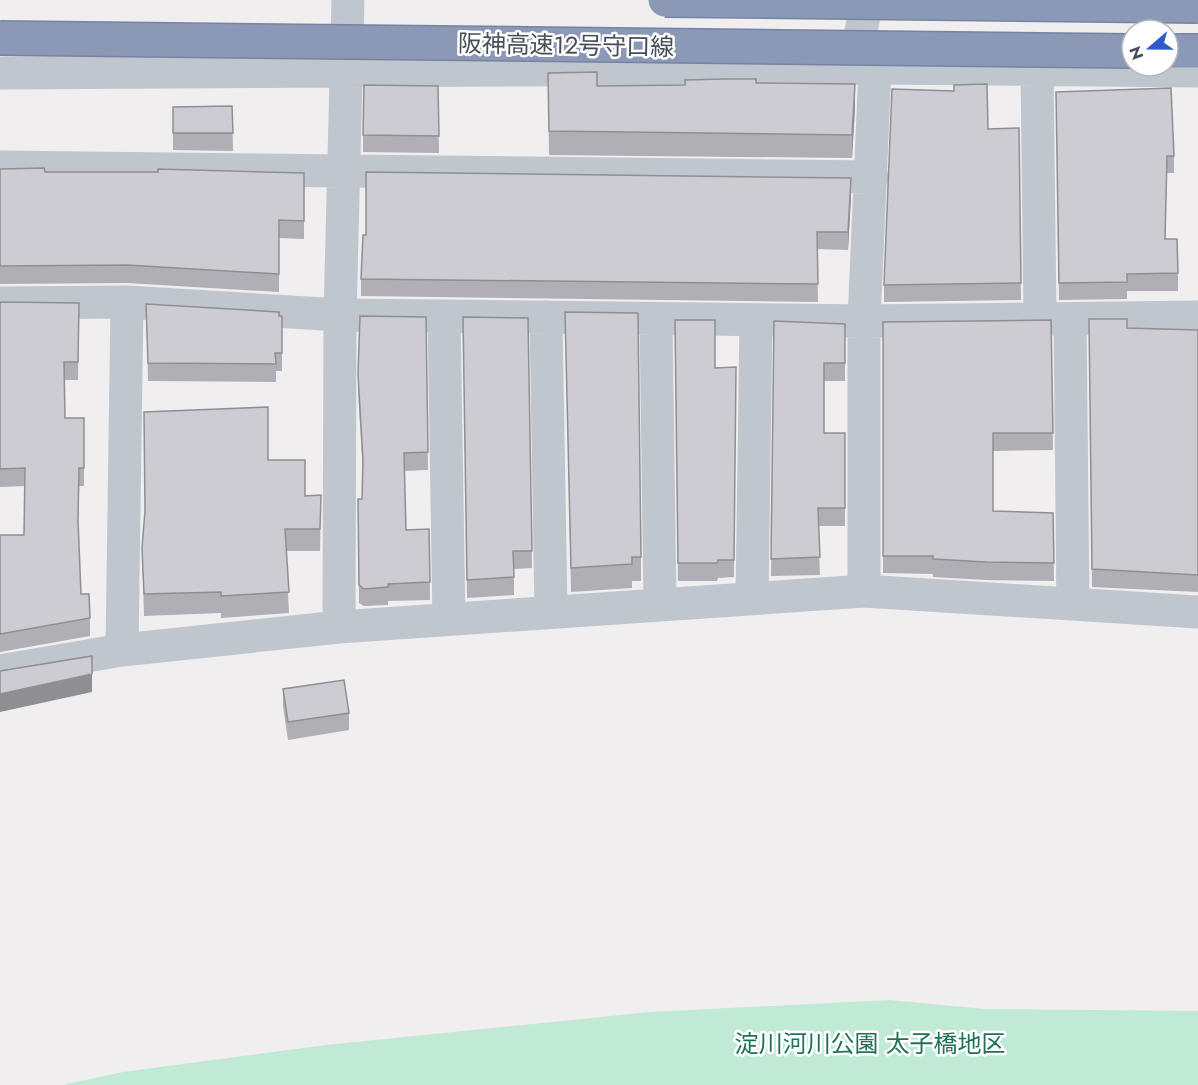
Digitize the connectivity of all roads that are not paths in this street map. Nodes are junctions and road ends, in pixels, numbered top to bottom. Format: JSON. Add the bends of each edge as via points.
{"nodes":[{"id":1,"x":348,"y":0,"type":"edge"},
{"id":2,"x":665,"y":0,"type":"edge"},
{"id":3,"x":867,"y":0,"type":"edge"},
{"id":4,"x":1198,"y":6,"type":"edge"},
{"id":5,"x":0,"y":38,"type":"edge"},
{"id":6,"x":1120,"y":51,"type":"edge"},
{"id":7,"x":1180,"y":51,"type":"edge"},
{"id":8,"x":1198,"y":51,"type":"edge"},
{"id":9,"x":865,"y":68,"type":"junction"},
{"id":10,"x":1037,"y":68,"type":"junction"},
{"id":11,"x":344,"y":69,"type":"junction"},
{"id":12,"x":1198,"y":71,"type":"edge"},
{"id":13,"x":0,"y":73,"type":"edge"},
{"id":14,"x":0,"y":167,"type":"edge"},
{"id":15,"x":342,"y":170,"type":"junction"},
{"id":16,"x":872,"y":177,"type":"junction"},
{"id":17,"x":127,"y":302,"type":"junction"},
{"id":18,"x":0,"y":303,"type":"edge"},
{"id":19,"x":340,"y":315,"type":"junction"},
{"id":20,"x":444,"y":316,"type":"junction"},
{"id":21,"x":546,"y":317,"type":"junction"},
{"id":22,"x":1198,"y":317,"type":"edge"},
{"id":23,"x":656,"y":319,"type":"junction"},
{"id":24,"x":1055,"y":319,"type":"junction"},
{"id":25,"x":756,"y":320,"type":"junction"},
{"id":26,"x":864,"y":321,"type":"junction"},
{"id":27,"x":864,"y":591,"type":"junction"},
{"id":28,"x":752,"y":599,"type":"junction"},
{"id":29,"x":1073,"y":604,"type":"junction"},
{"id":30,"x":660,"y":605,"type":"junction"},
{"id":31,"x":551,"y":612,"type":"junction"},
{"id":32,"x":1198,"y":612,"type":"edge"},
{"id":33,"x":449,"y":619,"type":"junction"},
{"id":34,"x":339,"y":627,"type":"junction"},
{"id":35,"x":122,"y":650,"type":"junction"},
{"id":36,"x":0,"y":671,"type":"edge"}],
"edges":[{"from":1,"to":11,"type":"street"},
{"from":2,"to":4,"type":"highway","name":"阪神高速12号守口線","bridge":true},
{"from":3,"to":9,"type":"street"},
{"from":5,"to":6,"type":"highway","name":"阪神高速12号守口線","bridge":true},
{"from":7,"to":8,"type":"highway"},
{"from":9,"to":10,"type":"street"},
{"from":9,"to":11,"type":"street"},
{"from":9,"to":16,"type":"street"},
{"from":10,"to":12,"type":"street"},
{"from":10,"to":24,"type":"street"},
{"from":11,"to":13,"type":"street"},
{"from":11,"to":15,"type":"street"},
{"from":14,"to":15,"type":"street"},
{"from":15,"to":16,"type":"street"},
{"from":15,"to":19,"type":"street"},
{"from":16,"to":26,"type":"street"},
{"from":17,"to":18,"type":"street"},
{"from":17,"to":19,"type":"street"},
{"from":17,"to":35,"type":"street"},
{"from":19,"to":20,"type":"street"},
{"from":19,"to":34,"type":"street"},
{"from":20,"to":21,"type":"street"},
{"from":20,"to":33,"type":"street"},
{"from":21,"to":23,"type":"street"},
{"from":21,"to":31,"type":"street"},
{"from":22,"to":24,"type":"street"},
{"from":23,"to":25,"type":"street"},
{"from":23,"to":30,"type":"street"},
{"from":24,"to":26,"type":"street"},
{"from":24,"to":29,"type":"street"},
{"from":25,"to":26,"type":"street"},
{"from":25,"to":28,"type":"street"},
{"from":26,"to":27,"type":"street"},
{"from":27,"to":28,"type":"street"},
{"from":27,"to":29,"type":"street"},
{"from":28,"to":30,"type":"street"},
{"from":29,"to":32,"type":"street"},
{"from":30,"to":31,"type":"street"},
{"from":31,"to":33,"type":"street"},
{"from":33,"to":34,"type":"street"},
{"from":34,"to":35,"type":"street"},
{"from":35,"to":36,"type":"street"}]}
